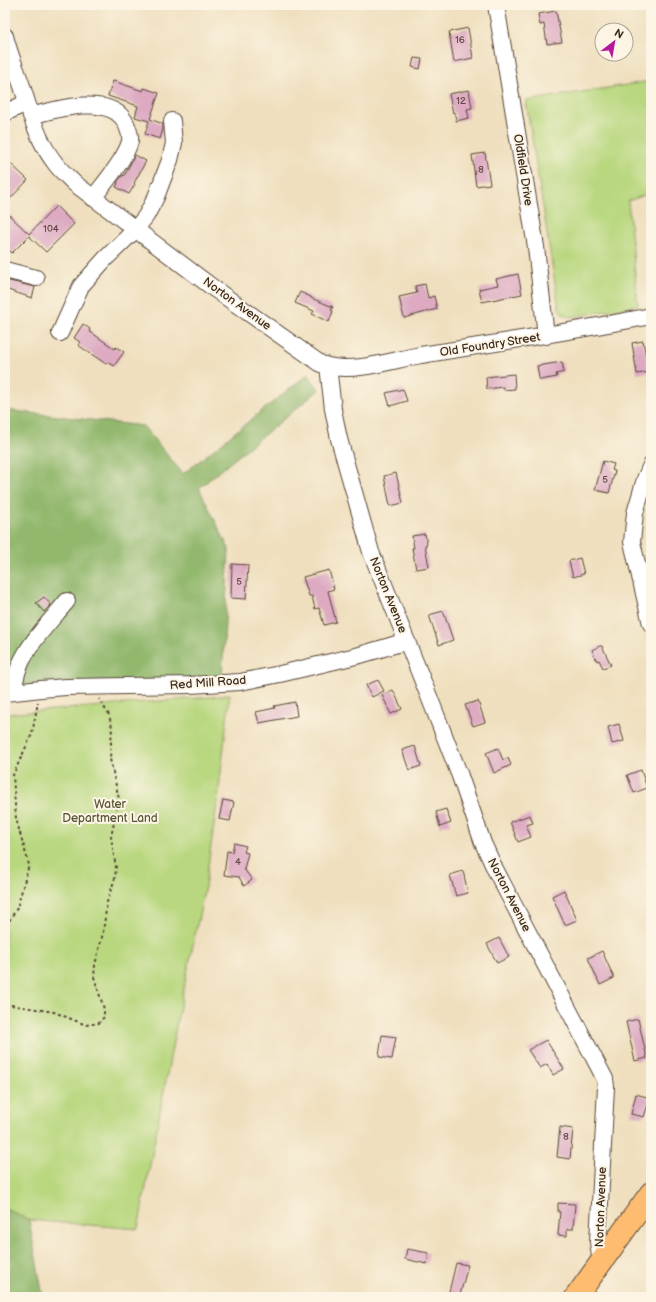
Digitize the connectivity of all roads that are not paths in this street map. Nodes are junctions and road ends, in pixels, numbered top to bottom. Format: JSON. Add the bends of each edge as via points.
{"nodes":[{"id":1,"x":496,"y":5,"type":"edge"},
{"id":2,"x":5,"y":36,"type":"edge"},
{"id":3,"x":29,"y":110,"type":"junction"},
{"id":4,"x":5,"y":113,"type":"edge"},
{"id":5,"x":172,"y":121,"type":"dead end"},
{"id":6,"x":93,"y":198,"type":"junction"},
{"id":7,"x":135,"y":230,"type":"junction"},
{"id":8,"x":5,"y":270,"type":"edge"},
{"id":9,"x":36,"y":278,"type":"dead end"},
{"id":10,"x":651,"y":316,"type":"edge"},
{"id":11,"x":60,"y":333,"type":"dead end"},
{"id":12,"x":546,"y":336,"type":"junction"},
{"id":13,"x":328,"y":366,"type":"junction"},
{"id":14,"x":651,"y":465,"type":"edge"},
{"id":15,"x":67,"y":601,"type":"dead end"},
{"id":16,"x":651,"y":624,"type":"edge"},
{"id":17,"x":407,"y":641,"type":"junction"},
{"id":18,"x":10,"y":693,"type":"edge"},
{"id":19,"x":651,"y":1193,"type":"edge"},
{"id":20,"x":601,"y":1263,"type":"junction"},
{"id":21,"x":576,"y":1297,"type":"edge"}],
"edges":[{"from":1,"to":12,"type":"street","name":"Oldfield Drive","via":[[536,247]]},
{"from":2,"to":3,"type":"street","name":"Norton Avenue"},
{"from":3,"to":4,"type":"street"},
{"from":3,"to":6,"type":"street","name":"Norton Avenue","via":[[44,146],[55,163]]},
{"from":3,"to":6,"type":"street","via":[[96,106],[107,108],[122,117],[129,132],[128,148]]},
{"from":5,"to":7,"type":"street","via":[[174,143],[170,160],[156,197]]},
{"from":6,"to":7,"type":"street","name":"Norton Avenue"},
{"from":7,"to":11,"type":"street","via":[[81,286]]},
{"from":7,"to":13,"type":"street","name":"Norton Avenue","via":[[321,364]]},
{"from":8,"to":9,"type":"street"},
{"from":10,"to":12,"type":"street","name":"Old Foundry Street"},
{"from":12,"to":13,"type":"street","name":"Old Foundry Street","via":[[360,367]]},
{"from":13,"to":17,"type":"street","name":"Norton Avenue","via":[[339,439],[371,552]]},
{"from":14,"to":16,"type":"street","via":[[636,513],[632,542]]},
{"from":15,"to":18,"type":"street","via":[[32,644]]},
{"from":17,"to":18,"type":"street","name":"Red Mill Road","via":[[360,655],[240,682],[172,686],[91,686]]},
{"from":17,"to":20,"type":"street","name":"Norton Avenue","via":[[460,776],[483,843],[605,1079],[598,1242]]},
{"from":19,"to":20,"type":"highway"},
{"from":20,"to":21,"type":"highway"}]}
